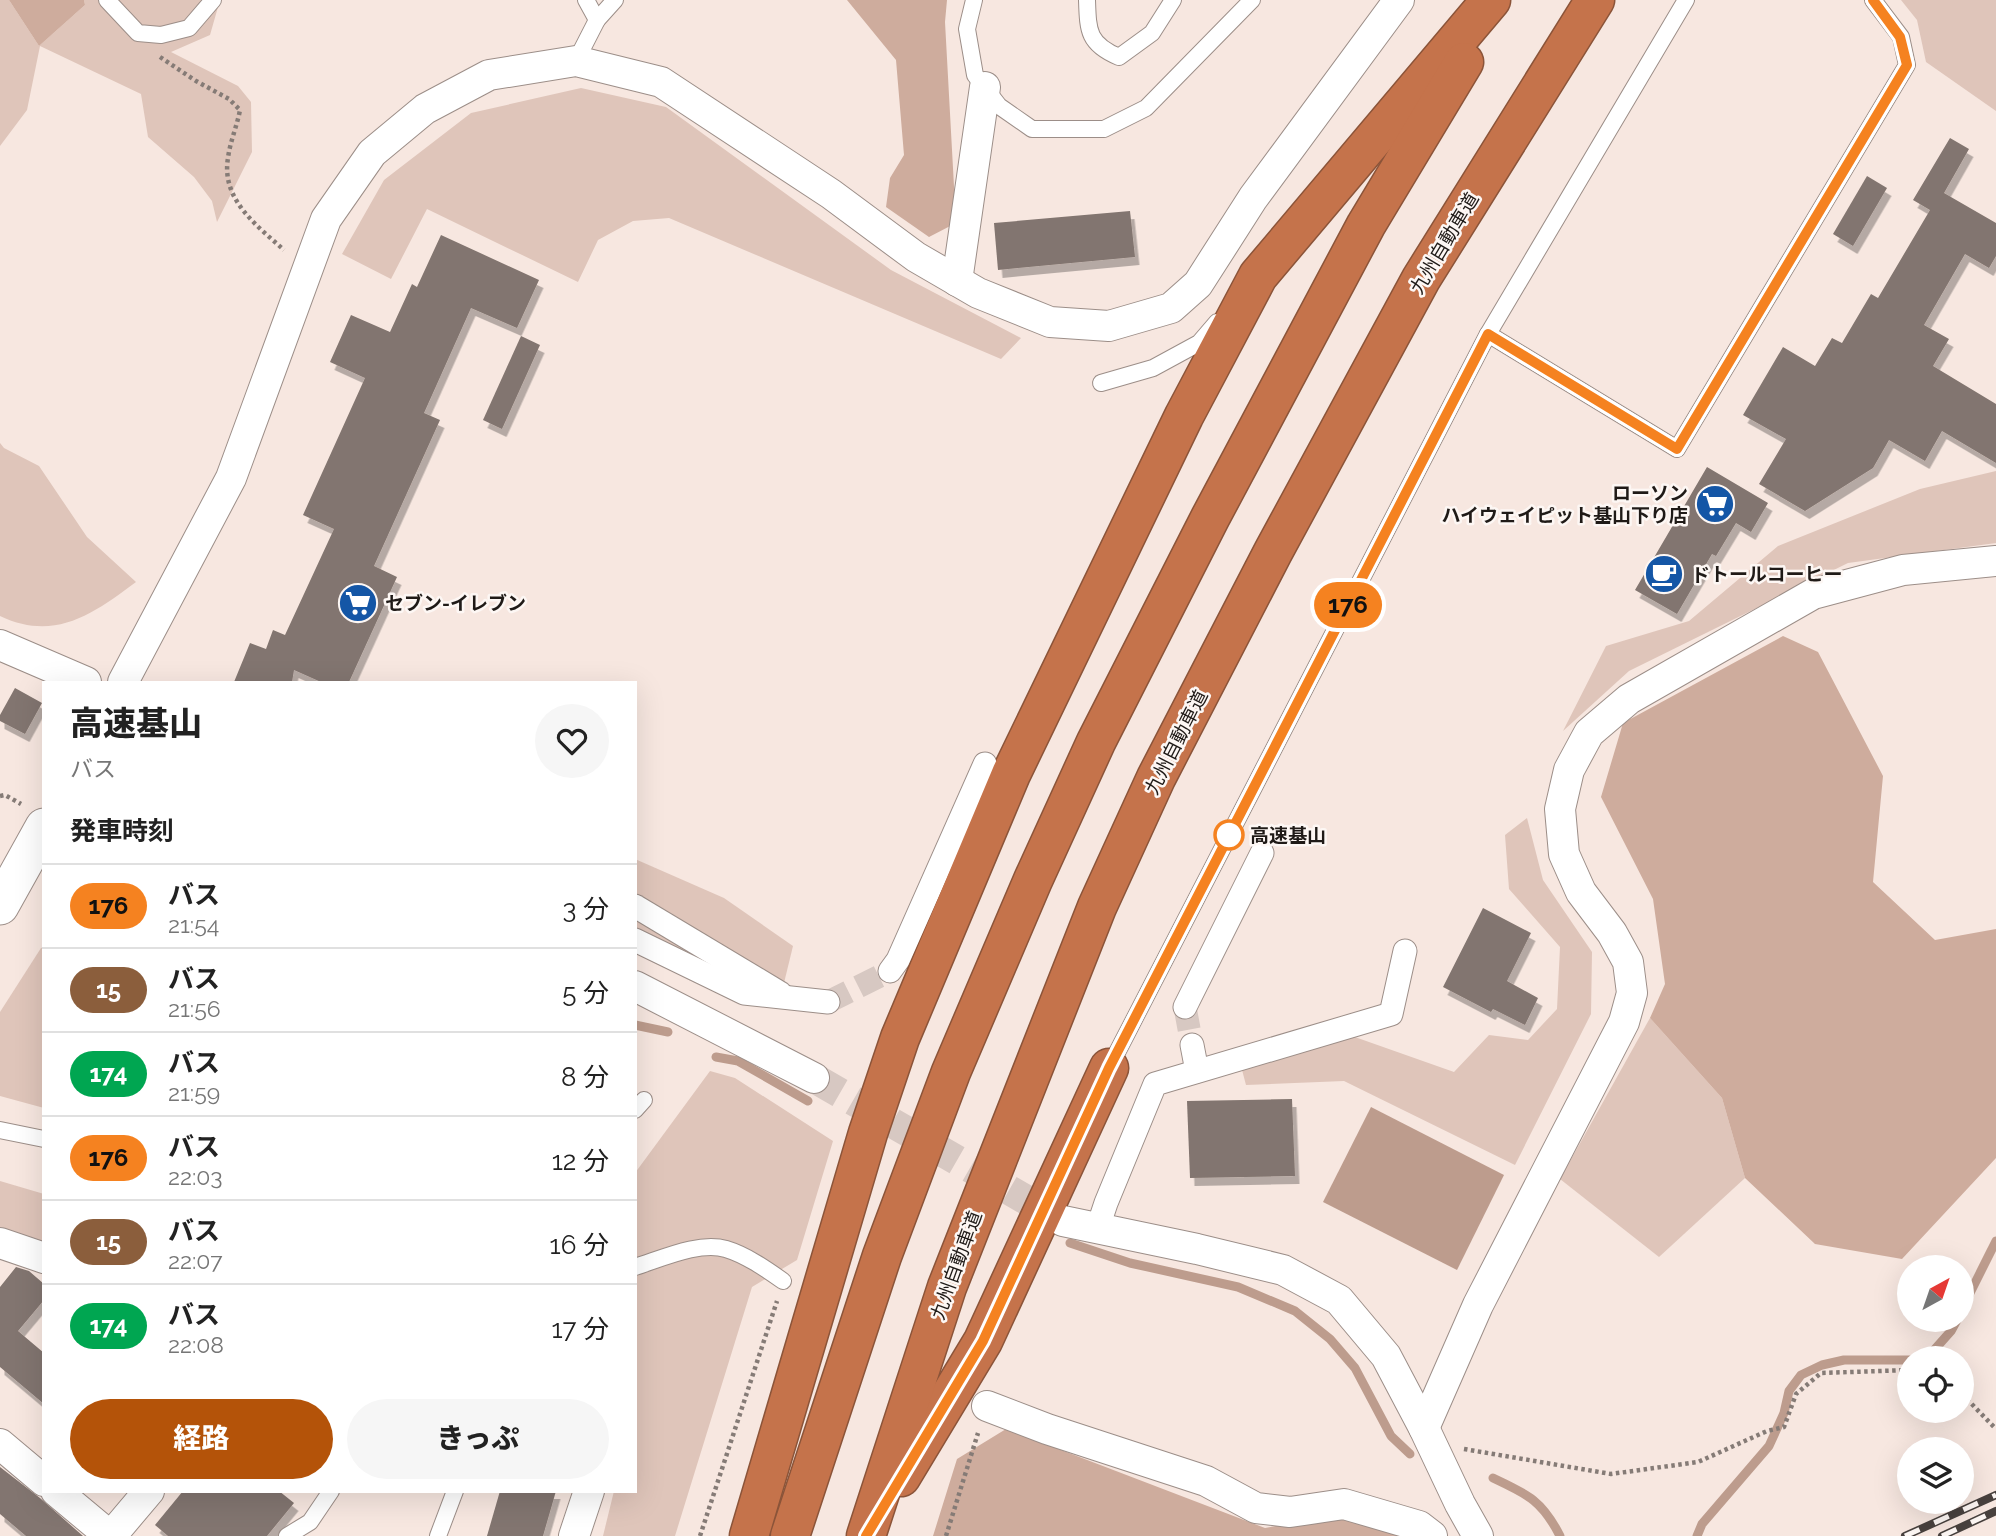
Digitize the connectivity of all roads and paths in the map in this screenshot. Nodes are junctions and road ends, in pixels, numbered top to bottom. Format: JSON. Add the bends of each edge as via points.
{"nodes":[{"id":1,"x":107,"y":0,"type":"edge"},
{"id":2,"x":213,"y":0,"type":"edge"},
{"id":3,"x":586,"y":0,"type":"edge"},
{"id":4,"x":615,"y":0,"type":"edge"},
{"id":5,"x":974,"y":0,"type":"edge"},
{"id":6,"x":1087,"y":0,"type":"edge"},
{"id":7,"x":1173,"y":0,"type":"edge"},
{"id":8,"x":1252,"y":0,"type":"edge"},
{"id":9,"x":1399,"y":0,"type":"edge"},
{"id":10,"x":1491,"y":0,"type":"edge"},
{"id":11,"x":1504,"y":0,"type":"edge"},
{"id":12,"x":1595,"y":0,"type":"edge"},
{"id":13,"x":1686,"y":0,"type":"edge"},
{"id":14,"x":1873,"y":0,"type":"edge"},
{"id":15,"x":597,"y":20,"type":"junction"},
{"id":16,"x":138,"y":33,"type":"junction"},
{"id":17,"x":576,"y":61,"type":"junction"},
{"id":18,"x":985,"y":88,"type":"junction"},
{"id":19,"x":306,"y":271,"type":"junction"},
{"id":20,"x":1258,"y":276,"type":"junction"},
{"id":21,"x":957,"y":281,"type":"junction"},
{"id":22,"x":1488,"y":334,"type":"junction"},
{"id":23,"x":1101,"y":383,"type":"dead end"},
{"id":24,"x":1996,"y":561,"type":"edge"},
{"id":25,"x":0,"y":645,"type":"edge"},
{"id":26,"x":84,"y":681,"type":"edge"},
{"id":27,"x":124,"y":681,"type":"edge"},
{"id":28,"x":985,"y":764,"type":"dead end"},
{"id":29,"x":42,"y":831,"type":"edge"},
{"id":30,"x":1262,"y":853,"type":"dead end"},
{"id":31,"x":0,"y":906,"type":"edge"},
{"id":32,"x":637,"y":907,"type":"edge"},
{"id":33,"x":637,"y":941,"type":"edge"},
{"id":34,"x":1405,"y":951,"type":"dead end"},
{"id":35,"x":890,"y":971,"type":"tunnel mouth"},
{"id":36,"x":637,"y":987,"type":"edge"},
{"id":37,"x":789,"y":998,"type":"junction"},
{"id":38,"x":828,"y":1002,"type":"tunnel mouth"},
{"id":39,"x":1185,"y":1007,"type":"tunnel mouth"},
{"id":40,"x":1192,"y":1045,"type":"tunnel mouth"},
{"id":41,"x":1109,"y":1068,"type":"joint"},
{"id":42,"x":1197,"y":1071,"type":"junction"},
{"id":43,"x":814,"y":1079,"type":"tunnel mouth"},
{"id":44,"x":0,"y":1130,"type":"edge"},
{"id":45,"x":42,"y":1139,"type":"edge"},
{"id":46,"x":1063,"y":1221,"type":"tunnel mouth"},
{"id":47,"x":1097,"y":1230,"type":"junction"},
{"id":48,"x":0,"y":1243,"type":"edge"},
{"id":49,"x":42,"y":1257,"type":"edge"},
{"id":50,"x":637,"y":1266,"type":"edge"},
{"id":51,"x":783,"y":1281,"type":"joint"},
{"id":52,"x":1897,"y":1370,"type":"edge"},
{"id":53,"x":987,"y":1406,"type":"joint"},
{"id":54,"x":1974,"y":1406,"type":"edge"},
{"id":55,"x":1424,"y":1427,"type":"junction"},
{"id":56,"x":1996,"y":1429,"type":"edge"},
{"id":57,"x":0,"y":1444,"type":"edge"},
{"id":58,"x":42,"y":1479,"type":"edge"},
{"id":59,"x":58,"y":1493,"type":"edge"},
{"id":60,"x":147,"y":1493,"type":"edge"},
{"id":61,"x":330,"y":1493,"type":"edge"},
{"id":62,"x":454,"y":1493,"type":"edge"},
{"id":63,"x":588,"y":1493,"type":"edge"},
{"id":64,"x":111,"y":1536,"type":"edge"},
{"id":65,"x":287,"y":1536,"type":"edge"},
{"id":66,"x":438,"y":1536,"type":"edge"},
{"id":67,"x":574,"y":1536,"type":"edge"},
{"id":68,"x":700,"y":1536,"type":"edge"},
{"id":69,"x":749,"y":1536,"type":"edge"},
{"id":70,"x":790,"y":1536,"type":"edge"},
{"id":71,"x":866,"y":1536,"type":"edge"},
{"id":72,"x":946,"y":1536,"type":"edge"},
{"id":73,"x":1432,"y":1536,"type":"edge"},
{"id":74,"x":1478,"y":1536,"type":"edge"}],
"edges":[{"from":1,"to":16,"type":"lane"},
{"from":2,"to":16,"type":"lane","via":[[189,28],[160,35]]},
{"from":3,"to":15,"type":"lane"},
{"from":4,"to":15,"type":"lane"},
{"from":5,"to":18,"type":"lane","via":[[967,29],[975,75]]},
{"from":6,"to":7,"type":"lane","via":[[1088,26],[1101,49],[1119,57],[1152,33]]},
{"from":8,"to":18,"type":"lane","via":[[1146,108],[1104,129],[1032,129],[999,106]]},
{"from":9,"to":21,"type":"street","via":[[1253,198],[1198,285],[1171,308],[1109,326],[1050,322]]},
{"from":10,"to":20,"type":"highway"},
{"from":11,"to":70,"type":"highway","via":[[1366,225],[1096,742],[946,1084],[881,1256]]},
{"from":12,"to":71,"type":"highway","name":"九州自動車道","via":[[1421,279],[1156,778],[1097,907],[1020,1096],[947,1287]]},
{"from":13,"to":22,"type":"lane"},
{"from":14,"to":22,"type":"lane","via":[[1900,37],[1907,65],[1677,449]]},
{"from":15,"to":17,"type":"lane"},
{"from":16,"to":19,"type":"path","via":[[156,54],[240,110],[226,176],[241,211]]},
{"from":17,"to":19,"type":"street","via":[[489,75],[425,109],[372,153],[326,219]]},
{"from":17,"to":21,"type":"street","via":[[661,82]]},
{"from":18,"to":21,"type":"street"},
{"from":19,"to":27,"type":"street","via":[[231,478]]},
{"from":20,"to":23,"type":"lane","via":[[1199,343],[1153,368]]},
{"from":20,"to":69,"type":"highway","via":[[1184,416],[1012,774],[900,1038],[867,1133]]},
{"from":22,"to":41,"type":"lane"},
{"from":24,"to":55,"type":"street","via":[[1903,570],[1813,594],[1629,699],[1589,733],[1569,769],[1560,809],[1564,854],[1581,892],[1628,962],[1632,993],[1624,1022],[1478,1305]]},
{"from":25,"to":26,"type":"street"},
{"from":28,"to":35,"type":"street"},
{"from":29,"to":31,"type":"street"},
{"from":30,"to":39,"type":"street"},
{"from":32,"to":37,"type":"street"},
{"from":33,"to":37,"type":"street","via":[[744,993]]},
{"from":34,"to":42,"type":"street","via":[[1391,1014]]},
{"from":36,"to":43,"type":"street"},
{"from":37,"to":38,"type":"street"},
{"from":40,"to":42,"type":"street"},
{"from":41,"to":71,"type":"highway","via":[[983,1341]]},
{"from":42,"to":47,"type":"street","via":[[1155,1084]]},
{"from":44,"to":45,"type":"lane"},
{"from":46,"to":47,"type":"street"},
{"from":47,"to":55,"type":"street","via":[[1283,1270],[1339,1300],[1386,1356]]},
{"from":48,"to":49,"type":"street"},
{"from":50,"to":51,"type":"lane","via":[[692,1248],[724,1248]]},
{"from":51,"to":68,"type":"path"},
{"from":52,"to":55,"type":"path","via":[[1821,1373],[1796,1394],[1784,1427],[1699,1462],[1611,1474],[1452,1447]]},
{"from":53,"to":72,"type":"path"},
{"from":53,"to":73,"type":"street","via":[[1206,1481],[1256,1508],[1290,1512],[1344,1504],[1419,1526]]},
{"from":54,"to":56,"type":"path"},
{"from":55,"to":74,"type":"street"},
{"from":57,"to":58,"type":"street"},
{"from":59,"to":64,"type":"street"},
{"from":60,"to":64,"type":"street"},
{"from":61,"to":65,"type":"lane","via":[[310,1522]]},
{"from":62,"to":66,"type":"lane"},
{"from":63,"to":67,"type":"street"}]}
